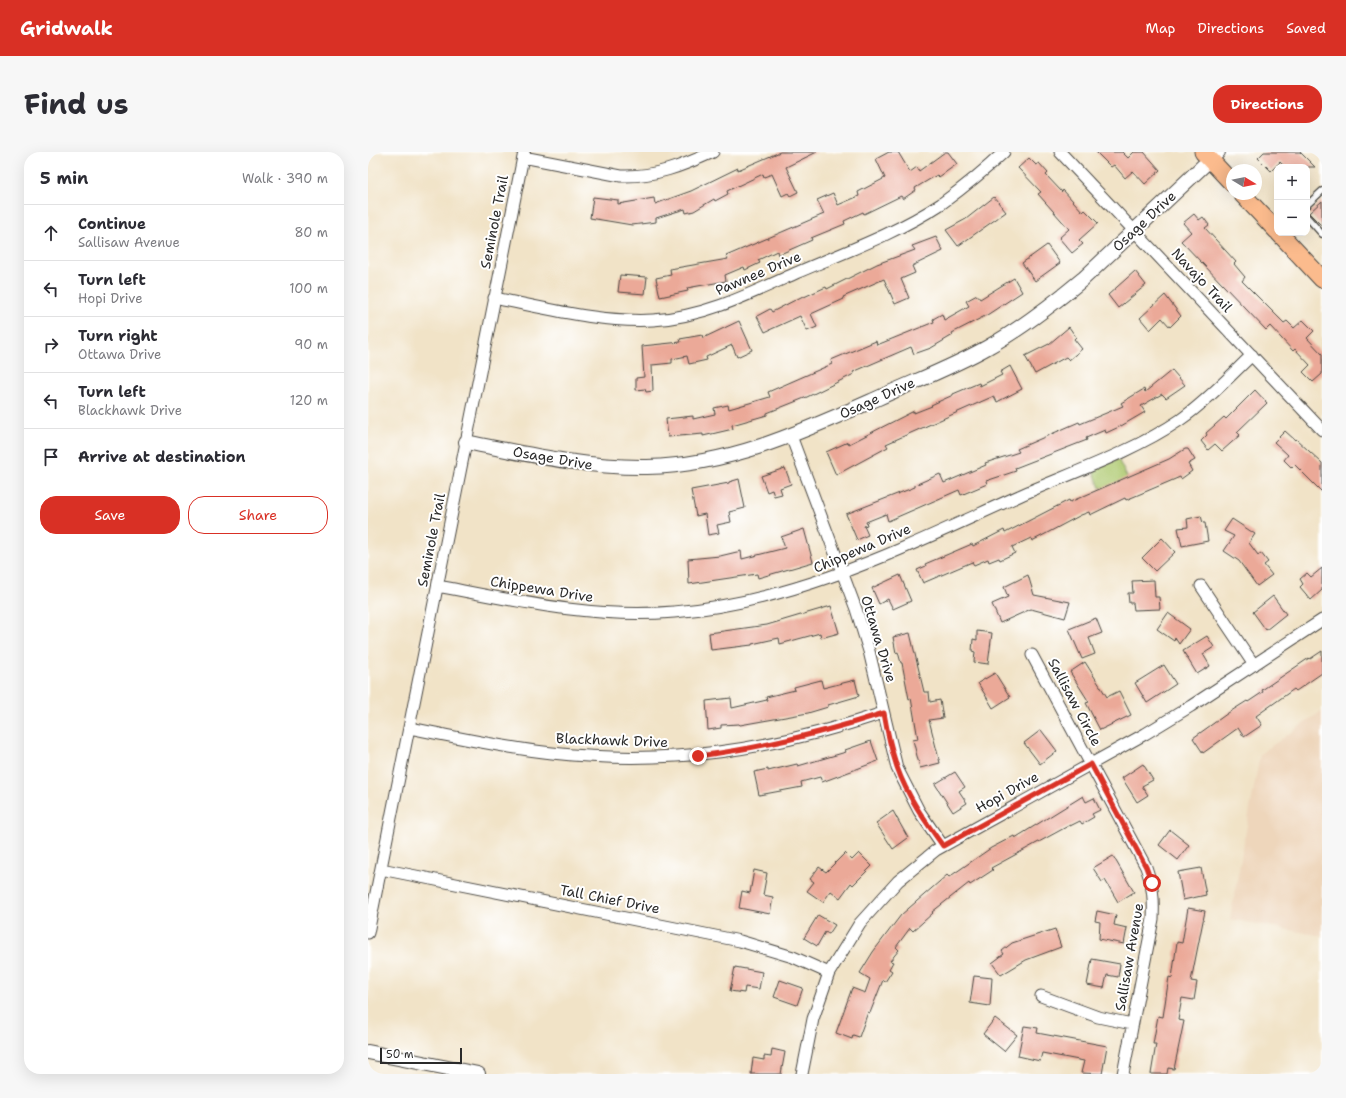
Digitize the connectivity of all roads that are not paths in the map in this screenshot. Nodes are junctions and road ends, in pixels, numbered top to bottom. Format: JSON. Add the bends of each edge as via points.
{"nodes":[{"id":1,"x":713,"y":152,"type":"edge"},
{"id":2,"x":1004,"y":152,"type":"edge"},
{"id":3,"x":1060,"y":152,"type":"edge"},
{"id":4,"x":523,"y":154,"type":"edge"},
{"id":5,"x":1210,"y":155,"type":"edge"},
{"id":6,"x":1226,"y":175,"type":"edge"},
{"id":7,"x":1322,"y":191,"type":"edge"},
{"id":8,"x":1248,"y":200,"type":"edge"},
{"id":9,"x":1310,"y":203,"type":"edge"},
{"id":10,"x":1310,"y":220,"type":"edge"},
{"id":11,"x":1274,"y":228,"type":"edge"},
{"id":12,"x":1134,"y":230,"type":"junction"},
{"id":13,"x":1322,"y":234,"type":"edge"},
{"id":14,"x":1282,"y":236,"type":"edge"},
{"id":15,"x":1322,"y":279,"type":"edge"},
{"id":16,"x":494,"y":298,"type":"junction"},
{"id":17,"x":1252,"y":355,"type":"junction"},
{"id":18,"x":1322,"y":430,"type":"edge"},
{"id":19,"x":791,"y":436,"type":"junction"},
{"id":20,"x":466,"y":442,"type":"junction"},
{"id":21,"x":842,"y":573,"type":"junction"},
{"id":22,"x":438,"y":586,"type":"junction"},
{"id":23,"x":1201,"y":586,"type":"dead end"},
{"id":24,"x":1322,"y":620,"type":"edge"},
{"id":25,"x":1032,"y":655,"type":"dead end"},
{"id":26,"x":1254,"y":665,"type":"junction"},
{"id":27,"x":884,"y":713,"type":"junction"},
{"id":28,"x":409,"y":728,"type":"junction"},
{"id":29,"x":1091,"y":764,"type":"junction"},
{"id":30,"x":943,"y":846,"type":"junction"},
{"id":31,"x":381,"y":868,"type":"junction"},
{"id":32,"x":368,"y":933,"type":"edge"},
{"id":33,"x":829,"y":973,"type":"junction"},
{"id":34,"x":1041,"y":996,"type":"dead end"},
{"id":35,"x":1132,"y":1024,"type":"junction"},
{"id":36,"x":368,"y":1052,"type":"edge"},
{"id":37,"x":478,"y":1074,"type":"edge"},
{"id":38,"x":802,"y":1074,"type":"edge"},
{"id":39,"x":1122,"y":1074,"type":"edge"}],
"edges":[{"from":1,"to":4,"type":"street","via":[[674,169],[636,176],[621,176]]},
{"from":2,"to":16,"type":"street","name":"Pawnee Drive","via":[[968,184],[915,219],[770,285],[698,313],[654,320],[596,318]]},
{"from":3,"to":12,"type":"street","name":"Navajo Trail"},
{"from":4,"to":16,"type":"street","name":"Seminole Trail"},
{"from":5,"to":6,"type":"main road"},
{"from":5,"to":12,"type":"street","name":"Osage Drive"},
{"from":7,"to":9,"type":"lane"},
{"from":8,"to":11,"type":"main road"},
{"from":10,"to":13,"type":"lane"},
{"from":12,"to":17,"type":"street","name":"Navajo Trail"},
{"from":12,"to":19,"type":"street","name":"Osage Drive","via":[[1060,298],[1017,330],[958,362]]},
{"from":14,"to":15,"type":"main road"},
{"from":16,"to":20,"type":"street","name":"Seminole Trail"},
{"from":17,"to":18,"type":"street","name":"Navajo Trail"},
{"from":17,"to":21,"type":"street","name":"Chippewa Drive","via":[[1196,408],[1152,437]]},
{"from":19,"to":20,"type":"street","name":"Osage Drive","via":[[728,456],[648,467],[597,465]]},
{"from":19,"to":21,"type":"street","name":"Ottawa Drive"},
{"from":20,"to":22,"type":"street","name":"Seminole Trail"},
{"from":21,"to":22,"type":"street","name":"Chippewa Drive","via":[[745,602],[673,612],[632,614],[562,609]]},
{"from":21,"to":27,"type":"street","name":"Ottawa Drive","via":[[869,651]]},
{"from":22,"to":28,"type":"street","name":"Seminole Trail"},
{"from":23,"to":26,"type":"street"},
{"from":24,"to":26,"type":"street","name":"Hopi Drive"},
{"from":25,"to":29,"type":"street","name":"Sallisaw Circle"},
{"from":26,"to":29,"type":"street","name":"Hopi Drive","via":[[1191,706]]},
{"from":27,"to":28,"type":"street","name":"Blackhawk Drive","via":[[778,743],[732,751],[662,758],[552,753]]},
{"from":27,"to":30,"type":"street","name":"Ottawa Drive","via":[[893,756],[907,791]]},
{"from":28,"to":31,"type":"street","name":"Seminole Trail"},
{"from":29,"to":30,"type":"street","name":"Hopi Drive"},
{"from":29,"to":35,"type":"street","name":"Sallisaw Avenue","via":[[1152,883],[1153,919]]},
{"from":30,"to":33,"type":"street","name":"Hopi Drive","via":[[898,881],[876,903],[849,938]]},
{"from":31,"to":32,"type":"street","name":"Seminole Trail"},
{"from":31,"to":33,"type":"street","name":"Tall Chief Drive","via":[[740,941],[793,957]]},
{"from":33,"to":38,"type":"street","name":"Hopi Drive","via":[[813,1019]]},
{"from":34,"to":35,"type":"street","via":[[1098,1017]]},
{"from":35,"to":39,"type":"street","name":"Sallisaw Avenue"},
{"from":36,"to":37,"type":"street"}]}
